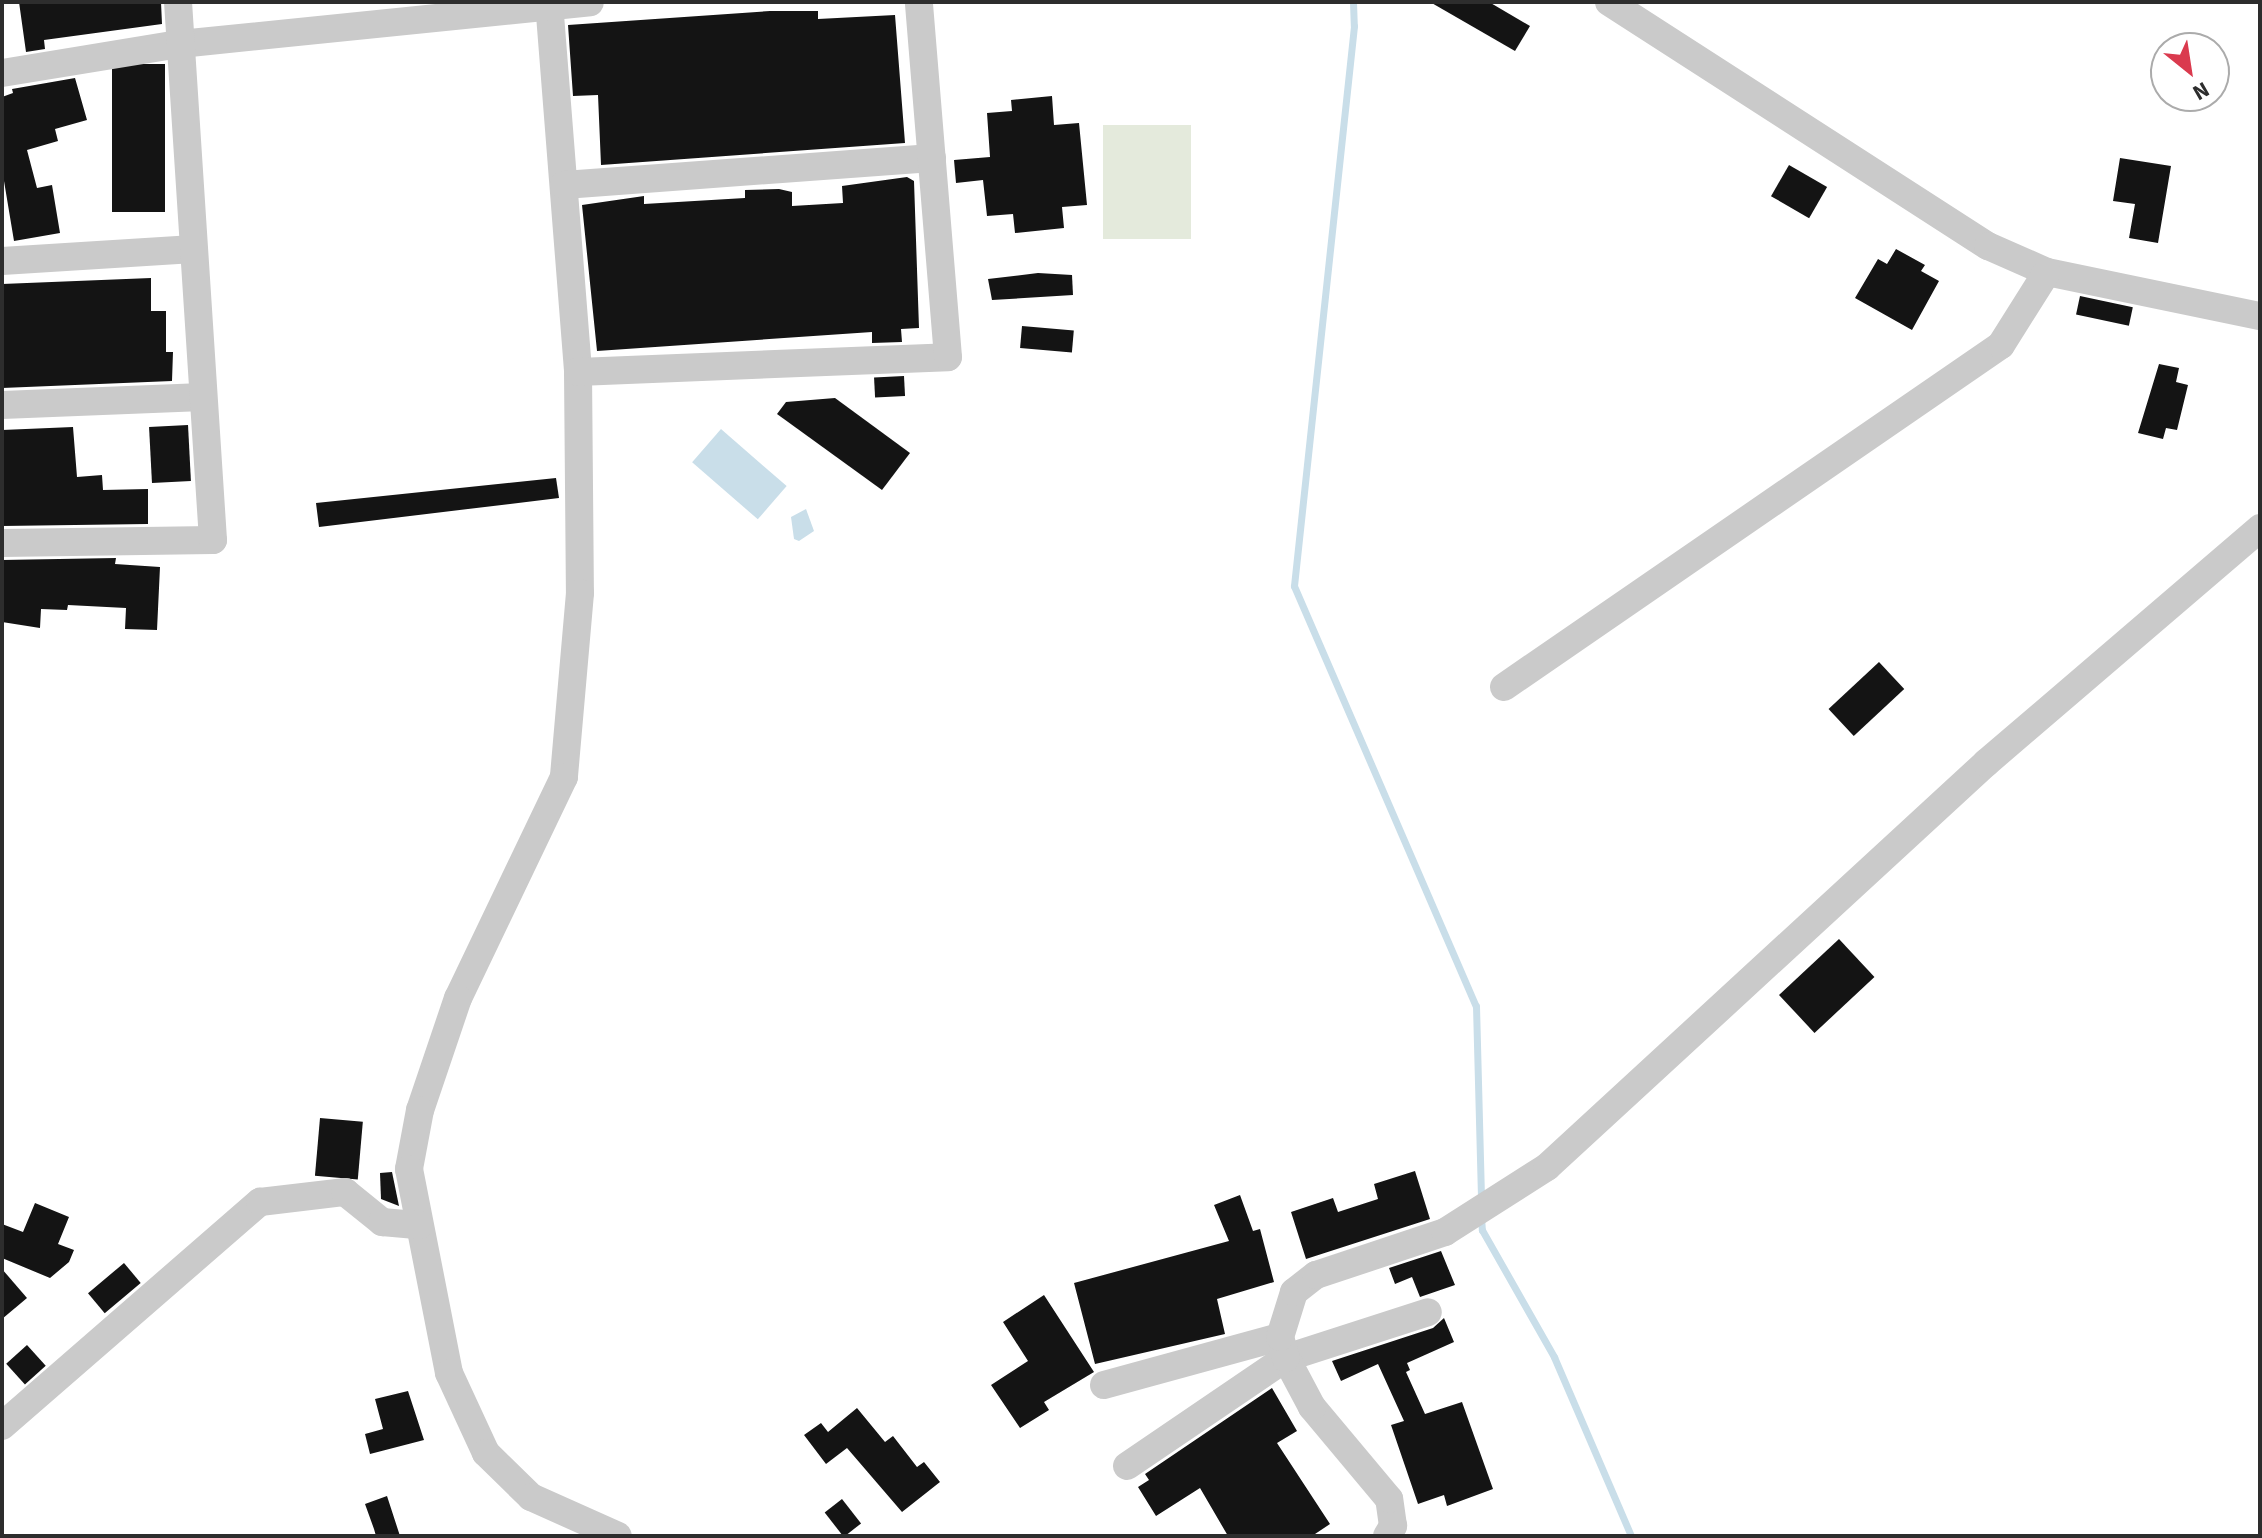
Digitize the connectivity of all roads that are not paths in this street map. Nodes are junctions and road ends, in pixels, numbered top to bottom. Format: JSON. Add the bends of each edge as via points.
{"nodes":[{"id":1,"x":178,"y":2,"type":"edge"},
{"id":2,"x":590,"y":2,"type":"edge"},
{"id":3,"x":919,"y":2,"type":"edge"},
{"id":4,"x":1609,"y":2,"type":"edge"},
{"id":5,"x":549,"y":3,"type":"edge"},
{"id":6,"x":180,"y":44,"type":"junction"},
{"id":7,"x":2,"y":73,"type":"edge"},
{"id":8,"x":932,"y":158,"type":"junction"},
{"id":9,"x":564,"y":185,"type":"junction"},
{"id":10,"x":194,"y":249,"type":"junction"},
{"id":11,"x":2,"y":261,"type":"edge"},
{"id":12,"x":2047,"y":272,"type":"junction"},
{"id":13,"x":2260,"y":316,"type":"edge"},
{"id":14,"x":578,"y":372,"type":"junction"},
{"id":15,"x":203,"y":397,"type":"junction"},
{"id":16,"x":2,"y":405,"type":"edge"},
{"id":17,"x":2260,"y":528,"type":"edge"},
{"id":18,"x":2,"y":543,"type":"edge"},
{"id":19,"x":1504,"y":687,"type":"dead end"},
{"id":20,"x":419,"y":1225,"type":"junction"},
{"id":21,"x":1428,"y":1312,"type":"dead end"},
{"id":22,"x":1283,"y":1348,"type":"junction"},
{"id":23,"x":1104,"y":1385,"type":"dead end"},
{"id":24,"x":2,"y":1426,"type":"edge"},
{"id":25,"x":1127,"y":1466,"type":"dead end"},
{"id":26,"x":618,"y":1536,"type":"edge"},
{"id":27,"x":1387,"y":1536,"type":"edge"}],
"edges":[{"from":1,"to":6,"type":"street"},
{"from":2,"to":5,"type":"street"},
{"from":3,"to":8,"type":"street"},
{"from":4,"to":12,"type":"street","via":[[1988,246]]},
{"from":5,"to":6,"type":"street"},
{"from":5,"to":9,"type":"street"},
{"from":6,"to":7,"type":"street"},
{"from":6,"to":10,"type":"street"},
{"from":8,"to":9,"type":"street"},
{"from":8,"to":14,"type":"street","via":[[948,357]]},
{"from":9,"to":14,"type":"street"},
{"from":10,"to":11,"type":"street"},
{"from":10,"to":15,"type":"street"},
{"from":12,"to":13,"type":"street"},
{"from":12,"to":19,"type":"street","via":[[2001,345]]},
{"from":14,"to":20,"type":"street","via":[[580,593],[564,777],[458,998],[420,1110],[409,1169]]},
{"from":15,"to":16,"type":"street"},
{"from":15,"to":18,"type":"street","via":[[213,540]]},
{"from":17,"to":22,"type":"street","via":[[1986,763],[1547,1167],[1445,1232],[1316,1275],[1294,1292]]},
{"from":20,"to":24,"type":"street","via":[[382,1222],[345,1192],[260,1202]]},
{"from":20,"to":26,"type":"street","via":[[449,1373],[486,1453],[531,1497]]},
{"from":21,"to":22,"type":"street"},
{"from":22,"to":23,"type":"street"},
{"from":22,"to":25,"type":"street"},
{"from":22,"to":27,"type":"street","via":[[1312,1407],[1389,1499],[1393,1526]]}]}
